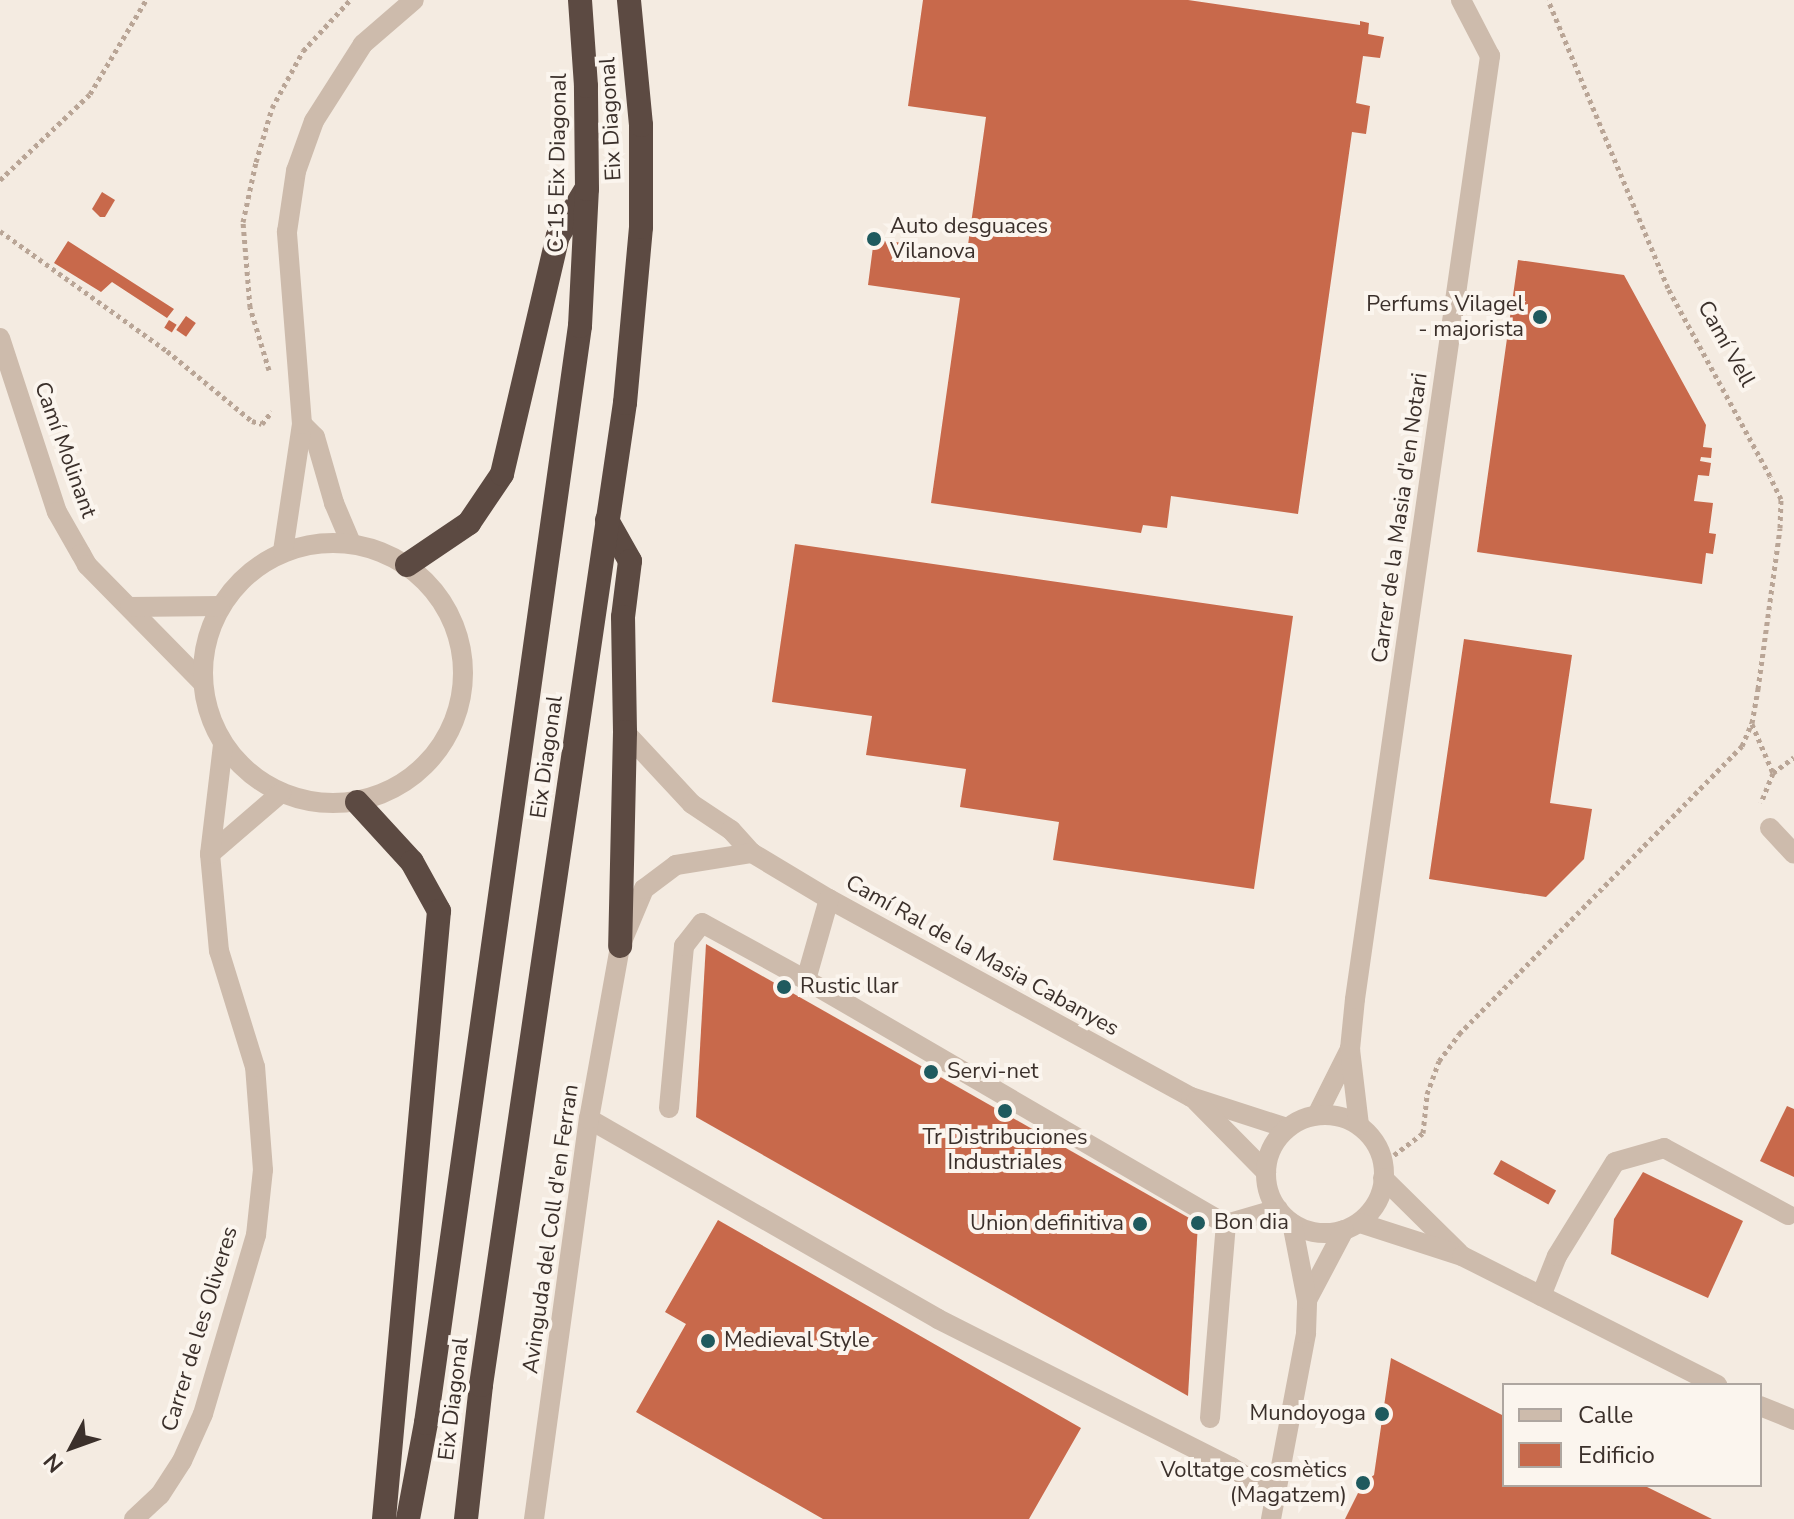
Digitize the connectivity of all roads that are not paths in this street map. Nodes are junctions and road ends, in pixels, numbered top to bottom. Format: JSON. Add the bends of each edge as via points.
{"nodes":[{"id":1,"x":414,"y":0,"type":"edge"},
{"id":2,"x":580,"y":0,"type":"edge"},
{"id":3,"x":629,"y":0,"type":"edge"},
{"id":4,"x":1461,"y":0,"type":"edge"},
{"id":5,"x":587,"y":189,"type":"junction"},
{"id":6,"x":580,"y":326,"type":"joint"},
{"id":7,"x":0,"y":338,"type":"edge"},
{"id":8,"x":302,"y":424,"type":"junction"},
{"id":9,"x":607,"y":520,"type":"junction"},
{"id":10,"x":351,"y":543,"type":"junction"},
{"id":11,"x":283,"y":551,"type":"junction"},
{"id":12,"x":407,"y":565,"type":"junction"},
{"id":13,"x":220,"y":606,"type":"junction"},
{"id":14,"x":130,"y":607,"type":"junction"},
{"id":15,"x":202,"y":682,"type":"junction"},
{"id":16,"x":625,"y":732,"type":"junction"},
{"id":17,"x":223,"y":745,"type":"junction"},
{"id":18,"x":281,"y":793,"type":"junction"},
{"id":19,"x":357,"y":802,"type":"junction"},
{"id":20,"x":1770,"y":828,"type":"road end"},
{"id":21,"x":752,"y":853,"type":"junction"},
{"id":22,"x":210,"y":854,"type":"junction"},
{"id":23,"x":1794,"y":854,"type":"edge"},
{"id":24,"x":829,"y":899,"type":"junction"},
{"id":25,"x":620,"y":946,"type":"junction"},
{"id":26,"x":806,"y":980,"type":"junction"},
{"id":27,"x":1350,"y":1049,"type":"junction"},
{"id":28,"x":1191,"y":1097,"type":"junction"},
{"id":29,"x":669,"y":1108,"type":"dead end"},
{"id":30,"x":1317,"y":1115,"type":"junction"},
{"id":31,"x":589,"y":1119,"type":"junction"},
{"id":32,"x":1359,"y":1125,"type":"junction"},
{"id":33,"x":1287,"y":1128,"type":"junction"},
{"id":34,"x":1384,"y":1170,"type":"junction"},
{"id":35,"x":1266,"y":1172,"type":"junction"},
{"id":36,"x":1788,"y":1215,"type":"dead end"},
{"id":37,"x":1285,"y":1216,"type":"junction"},
{"id":38,"x":1226,"y":1224,"type":"junction"},
{"id":39,"x":1352,"y":1227,"type":"junction"},
{"id":40,"x":1462,"y":1256,"type":"junction"},
{"id":41,"x":1541,"y":1296,"type":"junction"},
{"id":42,"x":1307,"y":1300,"type":"junction"},
{"id":43,"x":1713,"y":1383,"type":"edge"},
{"id":44,"x":1762,"y":1407,"type":"edge"},
{"id":45,"x":1210,"y":1418,"type":"dead end"},
{"id":46,"x":1794,"y":1420,"type":"edge"},
{"id":47,"x":1274,"y":1495,"type":"junction"},
{"id":48,"x":134,"y":1519,"type":"edge"},
{"id":49,"x":384,"y":1519,"type":"edge"},
{"id":50,"x":408,"y":1519,"type":"edge"},
{"id":51,"x":466,"y":1519,"type":"edge"},
{"id":52,"x":534,"y":1519,"type":"edge"},
{"id":53,"x":1271,"y":1519,"type":"edge"}],
"edges":[{"from":1,"to":8,"type":"street","via":[[363,44],[314,121],[296,171],[287,232]]},
{"from":2,"to":5,"type":"highway","name":"C-15 Eix Diagonal"},
{"from":3,"to":9,"type":"highway","name":"Eix Diagonal","via":[[641,125],[641,227],[625,403]]},
{"from":4,"to":27,"type":"street","name":"Carrer de la Masia d'en Notari","via":[[1490,56]]},
{"from":5,"to":6,"type":"highway","name":"C-15 Eix Diagonal"},
{"from":5,"to":12,"type":"highway","via":[[558,236],[502,474],[469,523]]},
{"from":6,"to":50,"type":"highway","name":"Eix Diagonal","via":[[426,1423]]},
{"from":7,"to":14,"type":"street","name":"Camí Molinant","via":[[57,512],[87,565]]},
{"from":8,"to":10,"type":"street","via":[[315,437]]},
{"from":8,"to":11,"type":"street"},
{"from":9,"to":16,"type":"highway","via":[[630,561],[623,617]]},
{"from":9,"to":51,"type":"highway","name":"Eix Diagonal"},
{"from":10,"to":11,"type":"street","via":[[316,543]]},
{"from":10,"to":12,"type":"street"},
{"from":11,"to":13,"type":"street","via":[[247,574]]},
{"from":12,"to":19,"type":"street","via":[[435,591],[455,624],[464,662],[461,700],[448,736],[425,767],[393,790]]},
{"from":13,"to":14,"type":"street"},
{"from":13,"to":15,"type":"street","via":[[205,643]]},
{"from":14,"to":15,"type":"street","name":"Camí Molinant"},
{"from":15,"to":17,"type":"street"},
{"from":16,"to":21,"type":"street","name":"Camí Ral de la Masia Cabanyes","via":[[692,804],[731,830]]},
{"from":16,"to":25,"type":"highway"},
{"from":17,"to":18,"type":"street","via":[[249,773]]},
{"from":17,"to":22,"type":"street","name":"Carrer de les Oliveres"},
{"from":18,"to":19,"type":"street","via":[[318,803]]},
{"from":18,"to":22,"type":"street"},
{"from":19,"to":49,"type":"highway","via":[[412,862],[439,911]]},
{"from":20,"to":23,"type":"street"},
{"from":21,"to":24,"type":"street","name":"Camí Ral de la Masia Cabanyes"},
{"from":21,"to":25,"type":"street","via":[[676,865],[644,889]]},
{"from":22,"to":48,"type":"street","name":"Carrer de les Oliveres","via":[[219,951],[255,1067],[263,1170],[256,1235],[203,1414],[167,1484]]},
{"from":24,"to":26,"type":"street"},
{"from":24,"to":28,"type":"street","name":"Camí Ral de la Masia Cabanyes"},
{"from":25,"to":31,"type":"street","name":"Avinguda del Coll d'en Ferran"},
{"from":26,"to":29,"type":"street","via":[[702,923],[684,946]]},
{"from":26,"to":38,"type":"street"},
{"from":27,"to":30,"type":"street","name":"Carrer de la Masia d'en Notari"},
{"from":27,"to":32,"type":"street","name":"Carrer de la Masia d'en Notari"},
{"from":28,"to":33,"type":"street","name":"Camí Ral de la Masia Cabanyes"},
{"from":28,"to":35,"type":"street","name":"Camí Ral de la Masia Cabanyes"},
{"from":30,"to":32,"type":"street"},
{"from":30,"to":33,"type":"street"},
{"from":31,"to":47,"type":"street","via":[[938,1319],[1231,1467]]},
{"from":31,"to":52,"type":"street","name":"Avinguda del Coll d'en Ferran"},
{"from":32,"to":34,"type":"street","via":[[1375,1142]]},
{"from":33,"to":35,"type":"street","via":[[1270,1149]]},
{"from":34,"to":39,"type":"street","via":[[1374,1207]]},
{"from":34,"to":40,"type":"street"},
{"from":35,"to":37,"type":"street","via":[[1269,1191]]},
{"from":36,"to":41,"type":"street","via":[[1664,1148],[1615,1162],[1557,1256]]},
{"from":37,"to":38,"type":"street"},
{"from":37,"to":39,"type":"street","via":[[1310,1231]]},
{"from":37,"to":42,"type":"street"},
{"from":38,"to":45,"type":"street"},
{"from":39,"to":40,"type":"street"},
{"from":39,"to":42,"type":"street"},
{"from":40,"to":41,"type":"street"},
{"from":41,"to":43,"type":"street"},
{"from":42,"to":47,"type":"street","via":[[1306,1333]]},
{"from":44,"to":46,"type":"street"},
{"from":47,"to":53,"type":"street"}]}
